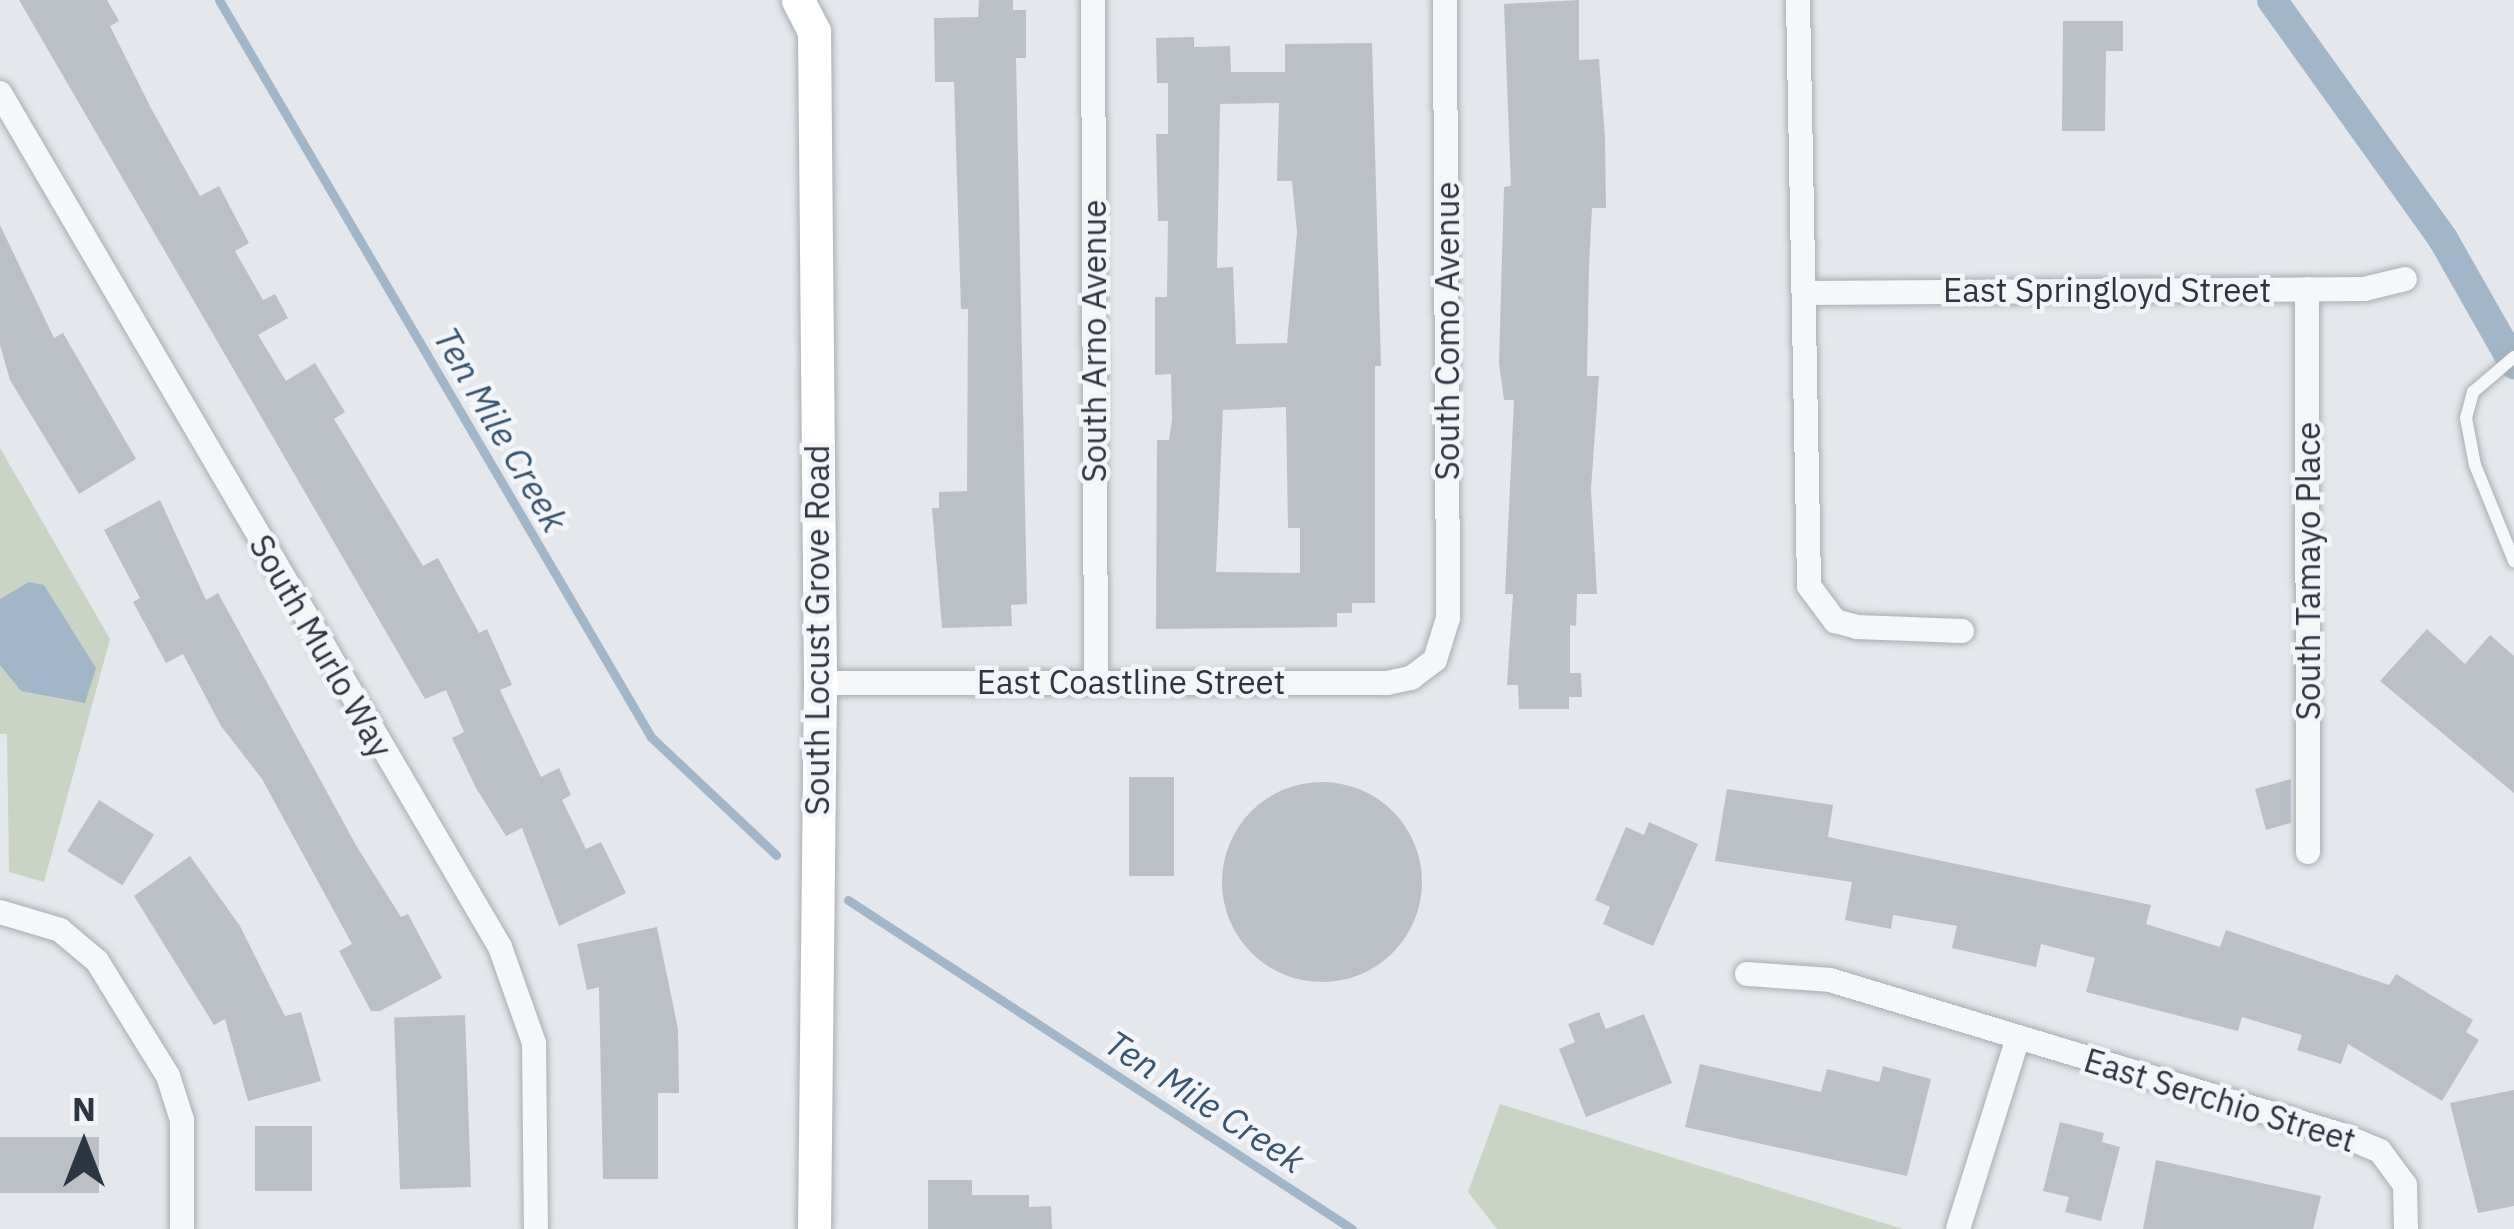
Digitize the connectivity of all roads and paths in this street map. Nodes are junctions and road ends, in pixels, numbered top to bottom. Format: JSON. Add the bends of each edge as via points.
{"nodes":[{"id":1,"x":798,"y":0,"type":"edge"},
{"id":2,"x":830,"y":0,"type":"edge"},
{"id":3,"x":1093,"y":0,"type":"edge"},
{"id":4,"x":1445,"y":0,"type":"edge"},
{"id":5,"x":1798,"y":0,"type":"edge"},
{"id":6,"x":814,"y":31,"type":"junction"},
{"id":7,"x":0,"y":93,"type":"edge"},
{"id":8,"x":2405,"y":279,"type":"dead end"},
{"id":9,"x":2307,"y":289,"type":"junction"},
{"id":10,"x":1808,"y":293,"type":"junction"},
{"id":11,"x":2514,"y":357,"type":"edge"},
{"id":12,"x":2514,"y":561,"type":"edge"},
{"id":13,"x":1962,"y":631,"type":"dead end"},
{"id":14,"x":1435,"y":660,"type":"joint"},
{"id":15,"x":1096,"y":682,"type":"junction"},
{"id":16,"x":820,"y":683,"type":"junction"},
{"id":17,"x":2308,"y":852,"type":"dead end"},
{"id":18,"x":0,"y":912,"type":"edge"},
{"id":19,"x":1747,"y":974,"type":"dead end"},
{"id":20,"x":2018,"y":1038,"type":"junction"},
{"id":21,"x":182,"y":1229,"type":"edge"},
{"id":22,"x":536,"y":1229,"type":"edge"},
{"id":23,"x":814,"y":1229,"type":"edge"},
{"id":24,"x":1958,"y":1229,"type":"edge"},
{"id":25,"x":2405,"y":1229,"type":"edge"}],
"edges":[{"from":1,"to":6,"type":"main road","name":"South Locust Grove Road"},
{"from":2,"to":6,"type":"main road","name":"South Locust Grove Road"},
{"from":3,"to":15,"type":"street","name":"South Arno Avenue"},
{"from":4,"to":14,"type":"street","name":"South Como Avenue","via":[[1448,618]]},
{"from":5,"to":10,"type":"street"},
{"from":6,"to":16,"type":"main road","name":"South Locust Grove Road"},
{"from":7,"to":22,"type":"street","name":"South Murlo Way","via":[[500,947],[534,1043]]},
{"from":8,"to":9,"type":"street","name":"East Springloyd Street"},
{"from":9,"to":10,"type":"street","name":"East Springloyd Street"},
{"from":9,"to":17,"type":"street","name":"South Tamayo Place"},
{"from":10,"to":13,"type":"street","via":[[1810,586],[1835,621],[1857,628]]},
{"from":11,"to":12,"type":"lane","via":[[2473,392],[2467,436]]},
{"from":14,"to":15,"type":"street","name":"East Coastline Street","via":[[1412,678],[1387,683]]},
{"from":15,"to":16,"type":"street","name":"East Coastline Street"},
{"from":16,"to":23,"type":"main road","name":"South Locust Grove Road"},
{"from":18,"to":21,"type":"street","via":[[60,929],[97,961],[168,1076],[182,1120]]},
{"from":19,"to":20,"type":"street","name":"East Serchio Street","via":[[1830,980]]},
{"from":20,"to":24,"type":"street"},
{"from":20,"to":25,"type":"street","name":"East Serchio Street","via":[[2380,1151],[2405,1185]]}]}
